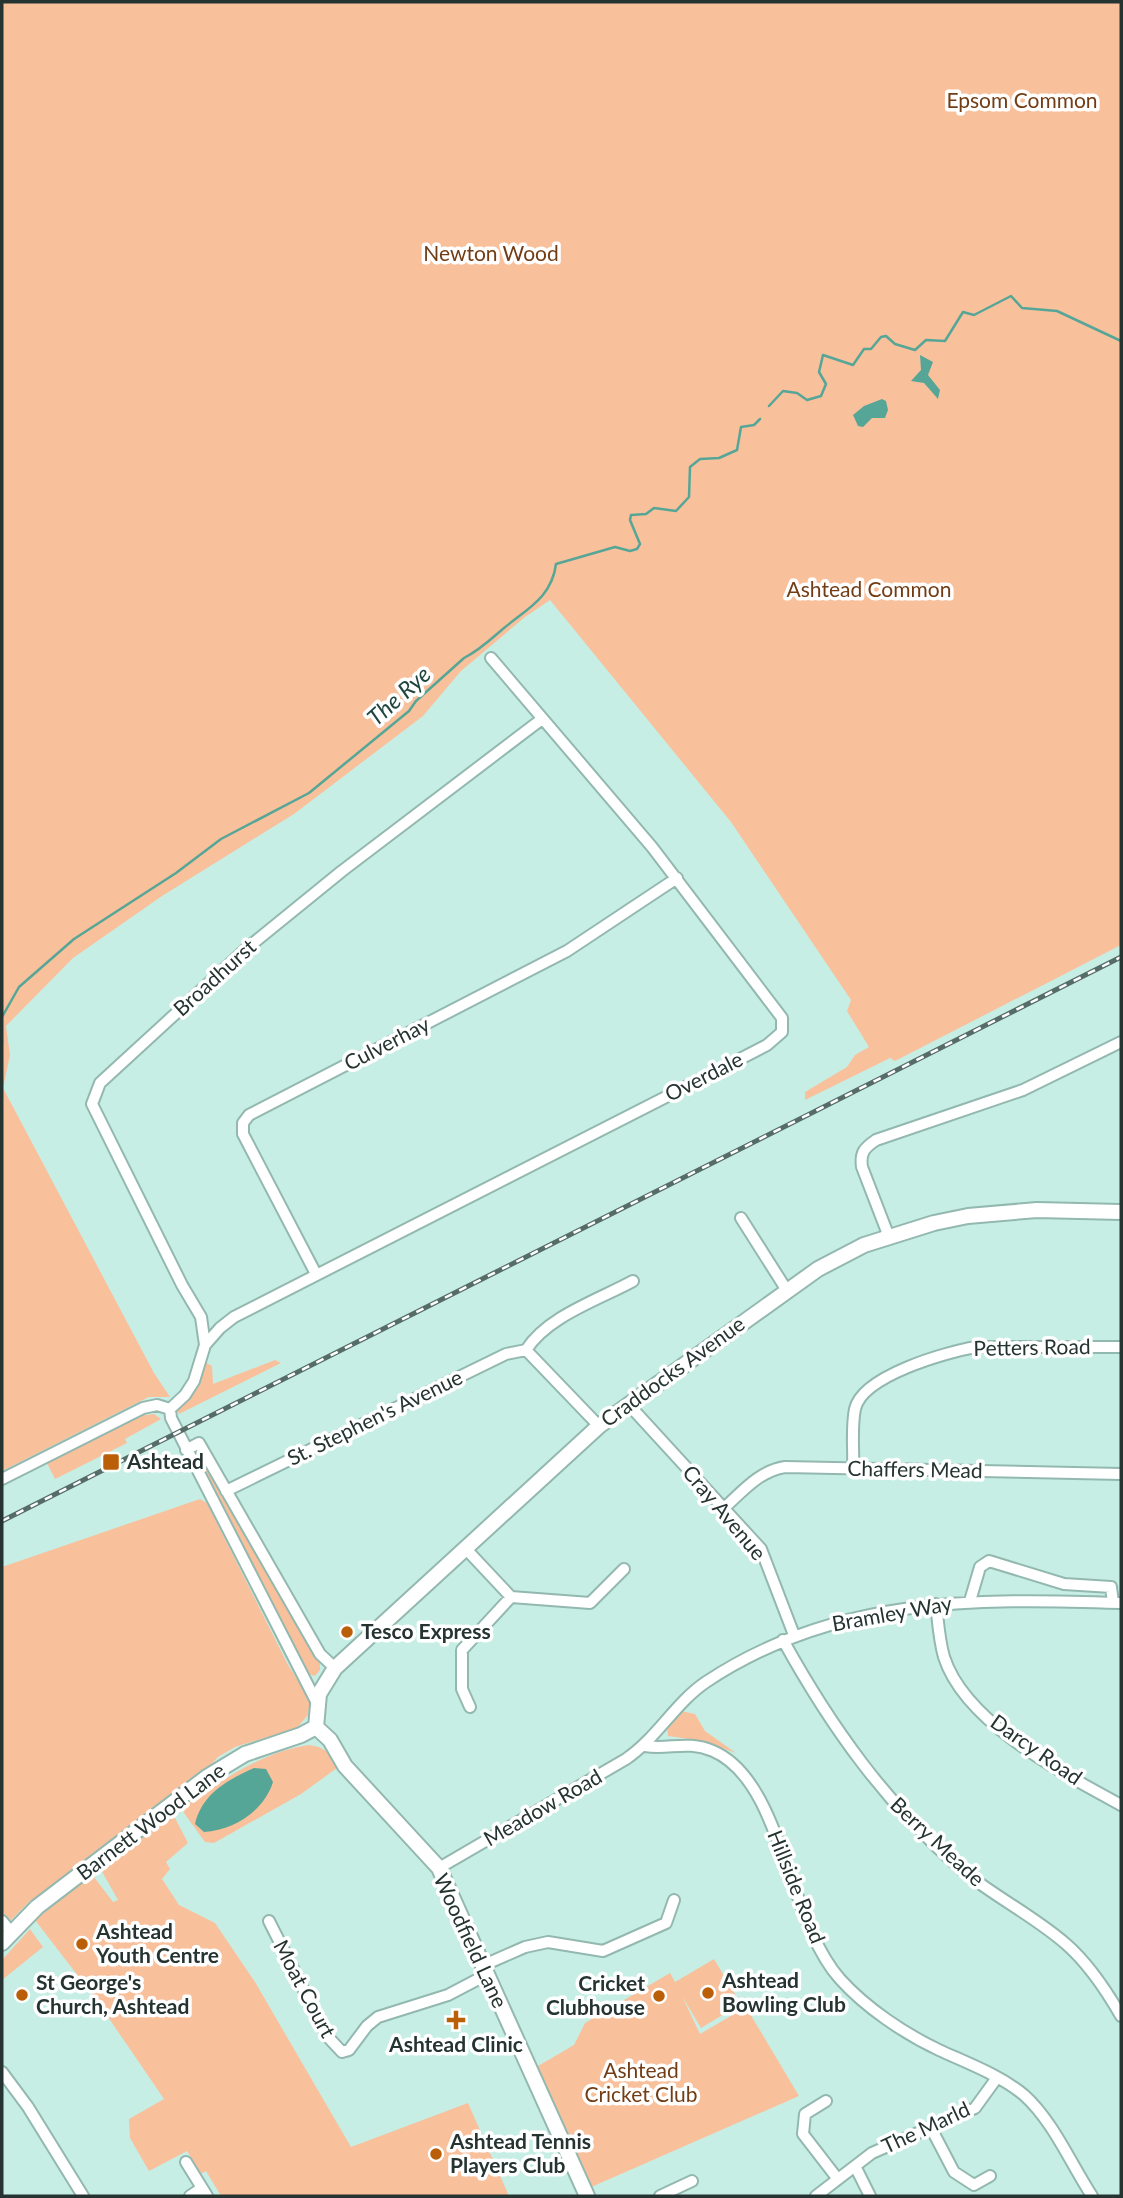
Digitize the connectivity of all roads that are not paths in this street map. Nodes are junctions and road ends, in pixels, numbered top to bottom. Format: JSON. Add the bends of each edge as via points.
{"nodes":[{"id":1,"x":491,"y":658,"type":"dead end"},
{"id":2,"x":542,"y":719,"type":"junction"},
{"id":3,"x":677,"y":878,"type":"junction"},
{"id":4,"x":1121,"y":1042,"type":"edge"},
{"id":5,"x":1121,"y":1212,"type":"edge"},
{"id":6,"x":741,"y":1218,"type":"dead end"},
{"id":7,"x":889,"y":1237,"type":"junction"},
{"id":8,"x":316,"y":1274,"type":"junction"},
{"id":9,"x":633,"y":1281,"type":"dead end"},
{"id":10,"x":786,"y":1289,"type":"junction"},
{"id":11,"x":201,"y":1317,"type":"junction"},
{"id":12,"x":225,"y":1323,"type":"junction"},
{"id":13,"x":205,"y":1345,"type":"junction"},
{"id":14,"x":1121,"y":1347,"type":"edge"},
{"id":15,"x":526,"y":1350,"type":"junction"},
{"id":16,"x":630,"y":1406,"type":"junction"},
{"id":17,"x":170,"y":1409,"type":"junction"},
{"id":18,"x":600,"y":1426,"type":"junction"},
{"id":19,"x":186,"y":1450,"type":"junction"},
{"id":20,"x":853,"y":1469,"type":"junction"},
{"id":21,"x":1121,"y":1474,"type":"edge"},
{"id":22,"x":2,"y":1479,"type":"edge"},
{"id":23,"x":226,"y":1492,"type":"junction"},
{"id":24,"x":724,"y":1508,"type":"junction"},
{"id":25,"x":466,"y":1549,"type":"junction"},
{"id":26,"x":624,"y":1569,"type":"dead end"},
{"id":27,"x":510,"y":1597,"type":"junction"},
{"id":28,"x":970,"y":1601,"type":"junction"},
{"id":29,"x":1117,"y":1603,"type":"edge"},
{"id":30,"x":936,"y":1604,"type":"junction"},
{"id":31,"x":788,"y":1637,"type":"junction"},
{"id":32,"x":335,"y":1668,"type":"junction"},
{"id":33,"x":303,"y":1675,"type":"junction"},
{"id":34,"x":323,"y":1683,"type":"junction"},
{"id":35,"x":318,"y":1705,"type":"junction"},
{"id":36,"x":470,"y":1707,"type":"dead end"},
{"id":37,"x":316,"y":1727,"type":"junction"},
{"id":38,"x":645,"y":1746,"type":"junction"},
{"id":39,"x":1121,"y":1805,"type":"edge"},
{"id":40,"x":439,"y":1868,"type":"junction"},
{"id":41,"x":674,"y":1900,"type":"dead end"},
{"id":42,"x":269,"y":1921,"type":"dead end"},
{"id":43,"x":5,"y":1932,"type":"edge"},
{"id":44,"x":486,"y":1969,"type":"junction"},
{"id":45,"x":1119,"y":2008,"type":"edge"},
{"id":46,"x":2,"y":2072,"type":"edge"},
{"id":47,"x":996,"y":2079,"type":"junction"},
{"id":48,"x":826,"y":2101,"type":"dead end"},
{"id":49,"x":931,"y":2128,"type":"junction"},
{"id":50,"x":186,"y":2162,"type":"dead end"},
{"id":51,"x":856,"y":2168,"type":"junction"},
{"id":52,"x":990,"y":2176,"type":"dead end"},
{"id":53,"x":837,"y":2178,"type":"junction"},
{"id":54,"x":692,"y":2181,"type":"dead end"},
{"id":55,"x":205,"y":2192,"type":"edge"},
{"id":56,"x":83,"y":2196,"type":"edge"},
{"id":57,"x":190,"y":2196,"type":"edge"},
{"id":58,"x":587,"y":2196,"type":"edge"},
{"id":59,"x":660,"y":2196,"type":"edge"},
{"id":60,"x":816,"y":2196,"type":"edge"},
{"id":61,"x":870,"y":2196,"type":"edge"},
{"id":62,"x":1092,"y":2196,"type":"edge"}],
"edges":[{"from":1,"to":2,"type":"street","name":"Overdale"},
{"from":2,"to":3,"type":"street","name":"Overdale"},
{"from":2,"to":11,"type":"street","name":"Broadhurst","via":[[246,949],[100,1083],[92,1104]]},
{"from":3,"to":8,"type":"street","name":"Culverhay","via":[[567,951],[249,1115],[243,1134]]},
{"from":3,"to":8,"type":"street","name":"Overdale","via":[[782,1018],[777,1038]]},
{"from":4,"to":7,"type":"street","via":[[1023,1090],[866,1146],[862,1167]]},
{"from":5,"to":7,"type":"street","name":"Craddocks Avenue","via":[[1010,1211],[934,1223]]},
{"from":6,"to":10,"type":"street"},
{"from":7,"to":10,"type":"street","name":"Craddocks Avenue","via":[[849,1252]]},
{"from":8,"to":12,"type":"street","name":"Overdale"},
{"from":9,"to":15,"type":"street","name":"St. Stephen's Avenue","via":[[551,1325]]},
{"from":10,"to":16,"type":"street","name":"Craddocks Avenue"},
{"from":11,"to":12,"type":"street"},
{"from":11,"to":13,"type":"street","name":"Broadhurst"},
{"from":12,"to":13,"type":"street","name":"Overdale"},
{"from":13,"to":17,"type":"street","name":"Broadhurst","via":[[194,1381]]},
{"from":14,"to":20,"type":"street","name":"Petters Road","via":[[976,1347],[952,1351],[896,1374],[872,1386],[855,1407]]},
{"from":15,"to":18,"type":"street"},
{"from":15,"to":23,"type":"street","name":"St. Stephen's Avenue","via":[[514,1350]]},
{"from":16,"to":18,"type":"street","name":"Craddocks Avenue"},
{"from":16,"to":24,"type":"street","name":"Cray Avenue"},
{"from":17,"to":19,"type":"street"},
{"from":17,"to":22,"type":"street","via":[[157,1405],[143,1408]]},
{"from":18,"to":25,"type":"street","name":"Craddocks Avenue"},
{"from":19,"to":23,"type":"street","via":[[199,1443]]},
{"from":19,"to":33,"type":"street"},
{"from":20,"to":21,"type":"street","name":"Chaffers Mead"},
{"from":20,"to":24,"type":"street","name":"Chaffers Mead","via":[[770,1469]]},
{"from":23,"to":32,"type":"street","via":[[320,1654]]},
{"from":24,"to":31,"type":"street","name":"Cray Avenue","via":[[766,1557]]},
{"from":25,"to":27,"type":"street"},
{"from":25,"to":32,"type":"street","name":"Craddocks Avenue"},
{"from":26,"to":27,"type":"street","via":[[590,1603]]},
{"from":27,"to":36,"type":"street","via":[[462,1650],[461,1689]]},
{"from":28,"to":29,"type":"street","name":"Bramley Way"},
{"from":28,"to":29,"type":"street","name":"Bramley Way","via":[[981,1567],[989,1561],[1064,1584],[1111,1587]]},
{"from":28,"to":30,"type":"street","name":"Bramley Way"},
{"from":30,"to":31,"type":"street","name":"Bramley Way","via":[[862,1615]]},
{"from":30,"to":39,"type":"street","name":"Darcy Road","via":[[944,1657],[971,1700],[1047,1762]]},
{"from":31,"to":38,"type":"street","name":"Bramley Way","via":[[703,1684]]},
{"from":31,"to":45,"type":"street","name":"Berry Meade","via":[[838,1734],[909,1821],[964,1872],[1066,1944]]},
{"from":32,"to":34,"type":"street","name":"Craddocks Avenue"},
{"from":33,"to":34,"type":"street"},
{"from":33,"to":35,"type":"street"},
{"from":34,"to":35,"type":"street","name":"Craddocks Avenue"},
{"from":35,"to":37,"type":"street"},
{"from":37,"to":40,"type":"street","name":"Woodfield Lane","via":[[345,1766]]},
{"from":37,"to":43,"type":"street","name":"Barnett Wood Lane","via":[[245,1754],[207,1777]]},
{"from":38,"to":40,"type":"street","name":"Meadow Road"},
{"from":38,"to":47,"type":"street","name":"Hillside Road","via":[[704,1748],[738,1768],[765,1807],[808,1928],[839,1977],[894,2023]]},
{"from":40,"to":44,"type":"street","name":"Woodfield Lane"},
{"from":41,"to":44,"type":"street","via":[[666,1923],[603,1951],[548,1942],[525,1947]]},
{"from":42,"to":44,"type":"street","name":"Moat Court","via":[[327,2036],[342,2052],[379,2017],[448,1995]]},
{"from":44,"to":58,"type":"street","name":"Woodfield Lane"},
{"from":46,"to":56,"type":"street"},
{"from":47,"to":49,"type":"street","name":"The Marld","via":[[975,2108]]},
{"from":47,"to":62,"type":"street","name":"Hillside Road","via":[[1017,2090],[1038,2111]]},
{"from":48,"to":53,"type":"street","via":[[805,2114],[803,2134]]},
{"from":49,"to":51,"type":"street","name":"The Marld","via":[[872,2153]]},
{"from":49,"to":52,"type":"street","via":[[954,2172],[974,2185]]},
{"from":50,"to":55,"type":"street"},
{"from":51,"to":53,"type":"street","name":"The Marld"},
{"from":51,"to":61,"type":"street"},
{"from":53,"to":60,"type":"street","name":"The Marld"},
{"from":54,"to":59,"type":"street"},
{"from":55,"to":57,"type":"street"}]}
